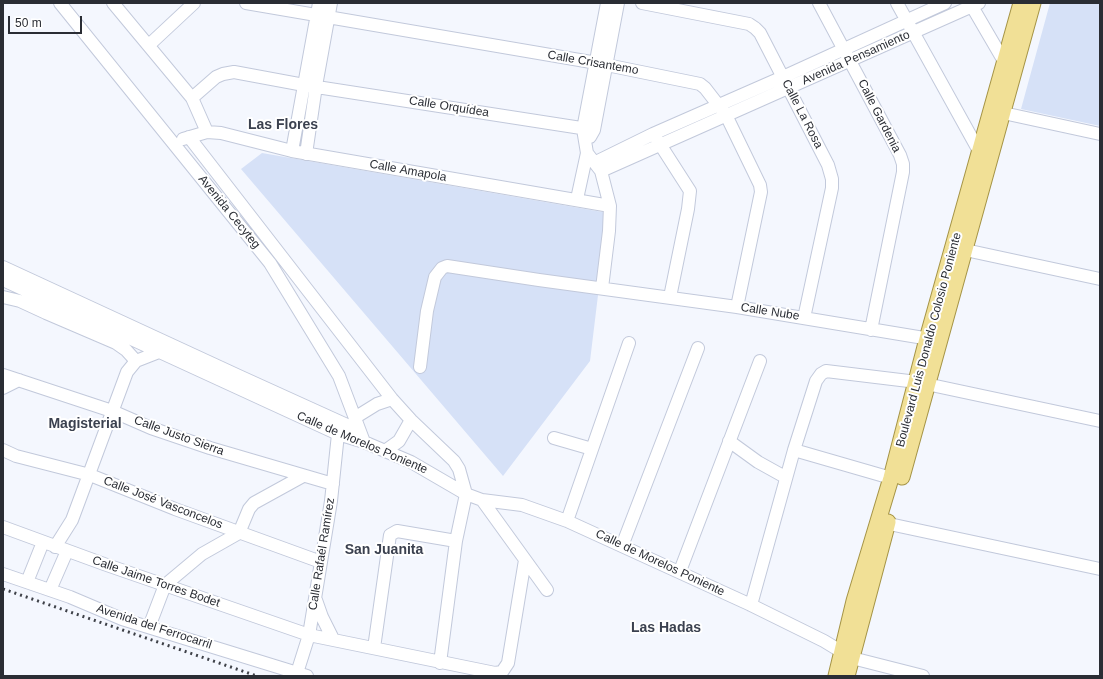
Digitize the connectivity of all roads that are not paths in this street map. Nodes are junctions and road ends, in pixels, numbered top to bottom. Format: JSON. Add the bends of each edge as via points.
{"nodes":[{"id":1,"x":60,"y":3,"type":"edge"},
{"id":2,"x":113,"y":3,"type":"edge"},
{"id":3,"x":194,"y":3,"type":"edge"},
{"id":4,"x":246,"y":3,"type":"edge"},
{"id":5,"x":319,"y":3,"type":"edge"},
{"id":6,"x":331,"y":3,"type":"edge"},
{"id":7,"x":607,"y":3,"type":"edge"},
{"id":8,"x":618,"y":3,"type":"edge"},
{"id":9,"x":642,"y":3,"type":"edge"},
{"id":10,"x":819,"y":3,"type":"edge"},
{"id":11,"x":897,"y":3,"type":"edge"},
{"id":12,"x":945,"y":3,"type":"edge"},
{"id":13,"x":1021,"y":3,"type":"edge"},
{"id":14,"x":1033,"y":3,"type":"edge"},
{"id":15,"x":974,"y":4,"type":"edge"},
{"id":16,"x":323,"y":17,"type":"junction"},
{"id":17,"x":906,"y":20,"type":"junction"},
{"id":18,"x":912,"y":32,"type":"junction"},
{"id":19,"x":149,"y":45,"type":"junction"},
{"id":20,"x":845,"y":49,"type":"junction"},
{"id":21,"x":851,"y":61,"type":"junction"},
{"id":22,"x":1005,"y":63,"type":"junction"},
{"id":23,"x":602,"y":64,"type":"junction"},
{"id":24,"x":785,"y":83,"type":"junction"},
{"id":25,"x":310,"y":85,"type":"junction"},
{"id":26,"x":192,"y":98,"type":"junction"},
{"id":27,"x":723,"y":110,"type":"junction"},
{"id":28,"x":997,"y":112,"type":"junction"},
{"id":29,"x":588,"y":130,"type":"junction"},
{"id":30,"x":206,"y":132,"type":"junction"},
{"id":31,"x":653,"y":134,"type":"junction"},
{"id":32,"x":1100,"y":134,"type":"edge"},
{"id":33,"x":190,"y":136,"type":"junction"},
{"id":34,"x":173,"y":143,"type":"junction"},
{"id":35,"x":661,"y":144,"type":"junction"},
{"id":36,"x":586,"y":148,"type":"junction"},
{"id":37,"x":292,"y":151,"type":"junction"},
{"id":38,"x":979,"y":151,"type":"junction"},
{"id":39,"x":306,"y":154,"type":"junction"},
{"id":40,"x":598,"y":167,"type":"junction"},
{"id":41,"x":577,"y":199,"type":"junction"},
{"id":42,"x":610,"y":206,"type":"junction"},
{"id":43,"x":959,"y":248,"type":"junction"},
{"id":44,"x":3,"y":267,"type":"edge"},
{"id":45,"x":1100,"y":278,"type":"edge"},
{"id":46,"x":3,"y":280,"type":"edge"},
{"id":47,"x":602,"y":288,"type":"junction"},
{"id":48,"x":57,"y":292,"type":"junction"},
{"id":49,"x":3,"y":297,"type":"edge"},
{"id":50,"x":670,"y":298,"type":"junction"},
{"id":51,"x":737,"y":307,"type":"junction"},
{"id":52,"x":49,"y":308,"type":"junction"},
{"id":53,"x":804,"y":318,"type":"junction"},
{"id":54,"x":871,"y":330,"type":"junction"},
{"id":55,"x":103,"y":332,"type":"junction"},
{"id":56,"x":933,"y":340,"type":"junction"},
{"id":57,"x":629,"y":343,"type":"dead end"},
{"id":58,"x":698,"y":348,"type":"dead end"},
{"id":59,"x":159,"y":352,"type":"junction"},
{"id":60,"x":136,"y":361,"type":"junction"},
{"id":61,"x":760,"y":361,"type":"dead end"},
{"id":62,"x":420,"y":367,"type":"dead end"},
{"id":63,"x":3,"y":375,"type":"edge"},
{"id":64,"x":19,"y":380,"type":"junction"},
{"id":65,"x":236,"y":381,"type":"junction"},
{"id":66,"x":922,"y":383,"type":"junction"},
{"id":67,"x":3,"y":388,"type":"edge"},
{"id":68,"x":392,"y":399,"type":"junction"},
{"id":69,"x":112,"y":410,"type":"junction"},
{"id":70,"x":356,"y":417,"type":"junction"},
{"id":71,"x":411,"y":420,"type":"junction"},
{"id":72,"x":1100,"y":421,"type":"edge"},
{"id":73,"x":358,"y":430,"type":"junction"},
{"id":74,"x":338,"y":434,"type":"junction"},
{"id":75,"x":554,"y":438,"type":"dead end"},
{"id":76,"x":729,"y":441,"type":"junction"},
{"id":77,"x":364,"y":442,"type":"junction"},
{"id":78,"x":592,"y":449,"type":"junction"},
{"id":79,"x":3,"y":450,"type":"edge"},
{"id":80,"x":794,"y":450,"type":"junction"},
{"id":81,"x":385,"y":451,"type":"junction"},
{"id":82,"x":90,"y":475,"type":"junction"},
{"id":83,"x":303,"y":476,"type":"junction"},
{"id":84,"x":786,"y":477,"type":"junction"},
{"id":85,"x":891,"y":478,"type":"junction"},
{"id":86,"x":333,"y":484,"type":"junction"},
{"id":87,"x":466,"y":494,"type":"junction"},
{"id":88,"x":482,"y":500,"type":"junction"},
{"id":89,"x":567,"y":521,"type":"junction"},
{"id":90,"x":883,"y":523,"type":"junction"},
{"id":91,"x":3,"y":527,"type":"edge"},
{"id":92,"x":239,"y":533,"type":"junction"},
{"id":93,"x":43,"y":542,"type":"junction"},
{"id":94,"x":456,"y":542,"type":"junction"},
{"id":95,"x":622,"y":546,"type":"junction"},
{"id":96,"x":55,"y":547,"type":"junction"},
{"id":97,"x":67,"y":551,"type":"junction"},
{"id":98,"x":525,"y":560,"type":"junction"},
{"id":99,"x":321,"y":562,"type":"junction"},
{"id":100,"x":1100,"y":569,"type":"edge"},
{"id":101,"x":680,"y":571,"type":"junction"},
{"id":102,"x":3,"y":574,"type":"edge"},
{"id":103,"x":27,"y":582,"type":"junction"},
{"id":104,"x":165,"y":585,"type":"junction"},
{"id":105,"x":50,"y":590,"type":"junction"},
{"id":106,"x":547,"y":590,"type":"dead end"},
{"id":107,"x":315,"y":597,"type":"junction"},
{"id":108,"x":751,"y":606,"type":"junction"},
{"id":109,"x":149,"y":627,"type":"junction"},
{"id":110,"x":309,"y":635,"type":"junction"},
{"id":111,"x":333,"y":640,"type":"junction"},
{"id":112,"x":374,"y":648,"type":"junction"},
{"id":113,"x":847,"y":656,"type":"junction"},
{"id":114,"x":440,"y":663,"type":"junction"},
{"id":115,"x":302,"y":674,"type":"edge"},
{"id":116,"x":836,"y":676,"type":"edge"},
{"id":117,"x":847,"y":676,"type":"edge"},
{"id":118,"x":923,"y":676,"type":"edge"}],
"edges":[{"from":1,"to":34,"type":"street","name":"Avenida Cecyteg"},
{"from":2,"to":19,"type":"street"},
{"from":3,"to":19,"type":"street"},
{"from":4,"to":16,"type":"street","name":"Calle Crisantemo"},
{"from":5,"to":16,"type":"street"},
{"from":6,"to":16,"type":"street"},
{"from":7,"to":23,"type":"street"},
{"from":8,"to":23,"type":"street"},
{"from":9,"to":24,"type":"street","name":"Calle La Rosa","via":[[749,24],[760,33]]},
{"from":10,"to":20,"type":"street","name":"Calle Gardenia"},
{"from":11,"to":17,"type":"street"},
{"from":12,"to":17,"type":"street","name":"Avenida Pensamiento"},
{"from":13,"to":22,"type":"main road","name":"Boulevard Luis Donaldo Colosio Poniente"},
{"from":14,"to":28,"type":"main road","name":"Boulevard Luis Donaldo Colosio Poniente"},
{"from":15,"to":18,"type":"street","name":"Avenida Pensamiento"},
{"from":15,"to":22,"type":"street"},
{"from":16,"to":23,"type":"street","name":"Calle Crisantemo"},
{"from":16,"to":25,"type":"street"},
{"from":17,"to":18,"type":"street"},
{"from":17,"to":20,"type":"street","name":"Avenida Pensamiento"},
{"from":18,"to":21,"type":"street","name":"Avenida Pensamiento"},
{"from":18,"to":38,"type":"street"},
{"from":19,"to":26,"type":"street"},
{"from":20,"to":21,"type":"street","name":"Calle Gardenia"},
{"from":20,"to":24,"type":"street","name":"Avenida Pensamiento"},
{"from":21,"to":24,"type":"street","name":"Avenida Pensamiento"},
{"from":21,"to":54,"type":"street","name":"Calle Gardenia","via":[[900,154],[903,172]]},
{"from":22,"to":28,"type":"main road","name":"Boulevard Luis Donaldo Colosio Poniente"},
{"from":23,"to":27,"type":"street","name":"Calle Crisantemo","via":[[694,82],[705,88]]},
{"from":23,"to":29,"type":"street"},
{"from":24,"to":27,"type":"street","name":"Avenida Pensamiento"},
{"from":24,"to":53,"type":"street","name":"Calle La Rosa","via":[[828,165],[832,179]]},
{"from":25,"to":26,"type":"street","name":"Calle Orquídea","via":[[234,72],[216,77]]},
{"from":25,"to":29,"type":"street","name":"Calle Orquídea"},
{"from":25,"to":37,"type":"street"},
{"from":25,"to":39,"type":"street"},
{"from":26,"to":30,"type":"street"},
{"from":27,"to":31,"type":"street","name":"Avenida Pensamiento"},
{"from":27,"to":35,"type":"street","name":"Avenida Pensamiento"},
{"from":27,"to":51,"type":"street","name":"Calle Crisantemo","via":[[758,178],[761,192]]},
{"from":28,"to":32,"type":"street"},
{"from":28,"to":38,"type":"main road","name":"Boulevard Luis Donaldo Colosio Poniente"},
{"from":28,"to":43,"type":"main road","name":"Boulevard Luis Donaldo Colosio Poniente"},
{"from":29,"to":36,"type":"street"},
{"from":30,"to":33,"type":"street","name":"Calle Amapola"},
{"from":30,"to":37,"type":"street","name":"Calle Amapola","via":[[220,133]]},
{"from":31,"to":35,"type":"street"},
{"from":31,"to":40,"type":"street","name":"Avenida Pensamiento"},
{"from":33,"to":34,"type":"street","name":"Calle Amapola"},
{"from":33,"to":68,"type":"street"},
{"from":34,"to":70,"type":"street","name":"Avenida Cecyteg","via":[[285,285],[335,369]]},
{"from":35,"to":40,"type":"street","name":"Avenida Pensamiento"},
{"from":35,"to":50,"type":"street","via":[[690,191]]},
{"from":36,"to":40,"type":"street"},
{"from":36,"to":41,"type":"street"},
{"from":37,"to":39,"type":"street","name":"Calle Amapola"},
{"from":38,"to":43,"type":"main road","name":"Boulevard Luis Donaldo Colosio Poniente"},
{"from":39,"to":41,"type":"street","name":"Calle Amapola"},
{"from":40,"to":42,"type":"street"},
{"from":41,"to":42,"type":"street","name":"Calle Amapola"},
{"from":42,"to":47,"type":"street"},
{"from":43,"to":45,"type":"street"},
{"from":43,"to":56,"type":"main road","name":"Boulevard Luis Donaldo Colosio Poniente"},
{"from":44,"to":48,"type":"street","name":"Calle de Morelos Poniente"},
{"from":46,"to":52,"type":"street","name":"Calle de Morelos Poniente"},
{"from":47,"to":50,"type":"street","name":"Calle Nube"},
{"from":47,"to":62,"type":"street","name":"Calle Nube","via":[[448,266],[442,268],[435,277],[427,311]]},
{"from":48,"to":52,"type":"street"},
{"from":48,"to":65,"type":"street","name":"Calle de Morelos Poniente"},
{"from":49,"to":52,"type":"street"},
{"from":50,"to":51,"type":"street","name":"Calle Nube"},
{"from":51,"to":53,"type":"street","name":"Calle Nube"},
{"from":52,"to":55,"type":"street","name":"Calle de Morelos Poniente"},
{"from":53,"to":54,"type":"street","name":"Calle Nube"},
{"from":54,"to":56,"type":"street","name":"Calle Nube"},
{"from":55,"to":59,"type":"street","name":"Calle de Morelos Poniente"},
{"from":55,"to":60,"type":"street"},
{"from":56,"to":66,"type":"main road","name":"Boulevard Luis Donaldo Colosio Poniente"},
{"from":57,"to":78,"type":"street"},
{"from":58,"to":95,"type":"street"},
{"from":59,"to":60,"type":"street"},
{"from":59,"to":65,"type":"street","name":"Calle de Morelos Poniente"},
{"from":60,"to":69,"type":"street","via":[[127,372]]},
{"from":61,"to":76,"type":"street"},
{"from":63,"to":64,"type":"street","name":"Calle Justo Sierra"},
{"from":64,"to":67,"type":"street"},
{"from":64,"to":69,"type":"street","name":"Calle Justo Sierra"},
{"from":65,"to":73,"type":"street","name":"Calle de Morelos Poniente"},
{"from":65,"to":74,"type":"street","name":"Calle de Morelos Poniente"},
{"from":66,"to":72,"type":"street"},
{"from":66,"to":80,"type":"street","via":[[826,371],[816,381]]},
{"from":66,"to":85,"type":"main road","name":"Boulevard Luis Donaldo Colosio Poniente"},
{"from":66,"to":90,"type":"main road","name":"Boulevard Luis Donaldo Colosio Poniente"},
{"from":68,"to":70,"type":"street","via":[[377,404]]},
{"from":68,"to":71,"type":"street"},
{"from":69,"to":82,"type":"street"},
{"from":69,"to":83,"type":"street","name":"Calle Justo Sierra","via":[[151,428]]},
{"from":70,"to":73,"type":"street","name":"Avenida Cecyteg"},
{"from":71,"to":81,"type":"street","via":[[399,441]]},
{"from":71,"to":87,"type":"street","via":[[454,461]]},
{"from":73,"to":77,"type":"street","name":"Avenida Cecyteg"},
{"from":74,"to":77,"type":"street","name":"Calle de Morelos Poniente"},
{"from":74,"to":86,"type":"street","name":"Calle Rafaél Ramírez"},
{"from":75,"to":78,"type":"street"},
{"from":76,"to":84,"type":"street","via":[[758,462]]},
{"from":76,"to":101,"type":"street"},
{"from":77,"to":81,"type":"street","name":"Calle de Morelos Poniente"},
{"from":78,"to":89,"type":"street"},
{"from":79,"to":82,"type":"street","name":"Calle José Vasconcelos","via":[[16,456]]},
{"from":80,"to":84,"type":"street"},
{"from":80,"to":85,"type":"street"},
{"from":81,"to":87,"type":"street","name":"Calle de Morelos Poniente","via":[[423,468]]},
{"from":82,"to":92,"type":"street","name":"Calle José Vasconcelos"},
{"from":82,"to":96,"type":"street","via":[[72,520]]},
{"from":83,"to":86,"type":"street","name":"Calle Justo Sierra"},
{"from":83,"to":92,"type":"street","via":[[254,503]]},
{"from":84,"to":108,"type":"street"},
{"from":85,"to":90,"type":"main road","name":"Boulevard Luis Donaldo Colosio Poniente"},
{"from":86,"to":99,"type":"street","name":"Calle Rafaél Ramírez"},
{"from":87,"to":88,"type":"street","name":"Calle de Morelos Poniente"},
{"from":87,"to":94,"type":"street"},
{"from":88,"to":89,"type":"street","name":"Calle de Morelos Poniente","via":[[522,505]]},
{"from":88,"to":98,"type":"street"},
{"from":89,"to":95,"type":"street","name":"Calle de Morelos Poniente"},
{"from":90,"to":100,"type":"street"},
{"from":90,"to":113,"type":"main road","name":"Boulevard Luis Donaldo Colosio Poniente","via":[[854,601]]},
{"from":91,"to":93,"type":"street","name":"Calle Jaime Torres Bodet"},
{"from":92,"to":99,"type":"street","name":"Calle José Vasconcelos"},
{"from":92,"to":104,"type":"street","via":[[202,554]]},
{"from":93,"to":96,"type":"street","name":"Calle Jaime Torres Bodet"},
{"from":93,"to":103,"type":"street"},
{"from":94,"to":112,"type":"street","via":[[397,531],[390,535]]},
{"from":94,"to":114,"type":"street"},
{"from":95,"to":101,"type":"street","name":"Calle de Morelos Poniente"},
{"from":96,"to":97,"type":"street","name":"Calle Jaime Torres Bodet"},
{"from":97,"to":104,"type":"street","name":"Calle Jaime Torres Bodet"},
{"from":97,"to":105,"type":"street"},
{"from":98,"to":106,"type":"street"},
{"from":98,"to":114,"type":"street","name":"Calle Jaime Torres Bodet","via":[[508,663],[502,672]]},
{"from":99,"to":107,"type":"street","name":"Calle Rafaél Ramírez"},
{"from":101,"to":108,"type":"street","name":"Calle de Morelos Poniente"},
{"from":102,"to":103,"type":"street","name":"Avenida del Ferrocarril"},
{"from":103,"to":105,"type":"street","name":"Avenida del Ferrocarril"},
{"from":104,"to":109,"type":"street"},
{"from":104,"to":110,"type":"street","name":"Calle Jaime Torres Bodet"},
{"from":105,"to":109,"type":"street","name":"Avenida del Ferrocarril","via":[[116,617]]},
{"from":107,"to":110,"type":"street","name":"Calle Rafaél Ramírez"},
{"from":107,"to":111,"type":"street"},
{"from":108,"to":113,"type":"street","name":"Calle de Morelos Poniente","via":[[824,641]]},
{"from":109,"to":115,"type":"street","name":"Avenida del Ferrocarril"},
{"from":110,"to":111,"type":"street","name":"Calle Jaime Torres Bodet"},
{"from":110,"to":115,"type":"street","name":"Calle Rafaél Ramírez"},
{"from":111,"to":112,"type":"street","name":"Calle Jaime Torres Bodet"},
{"from":112,"to":114,"type":"street","name":"Calle Jaime Torres Bodet"},
{"from":113,"to":116,"type":"main road","name":"Boulevard Luis Donaldo Colosio Poniente"},
{"from":113,"to":117,"type":"main road","name":"Boulevard Luis Donaldo Colosio Poniente"},
{"from":113,"to":118,"type":"street","name":"Calle de Morelos Poniente"}]}
